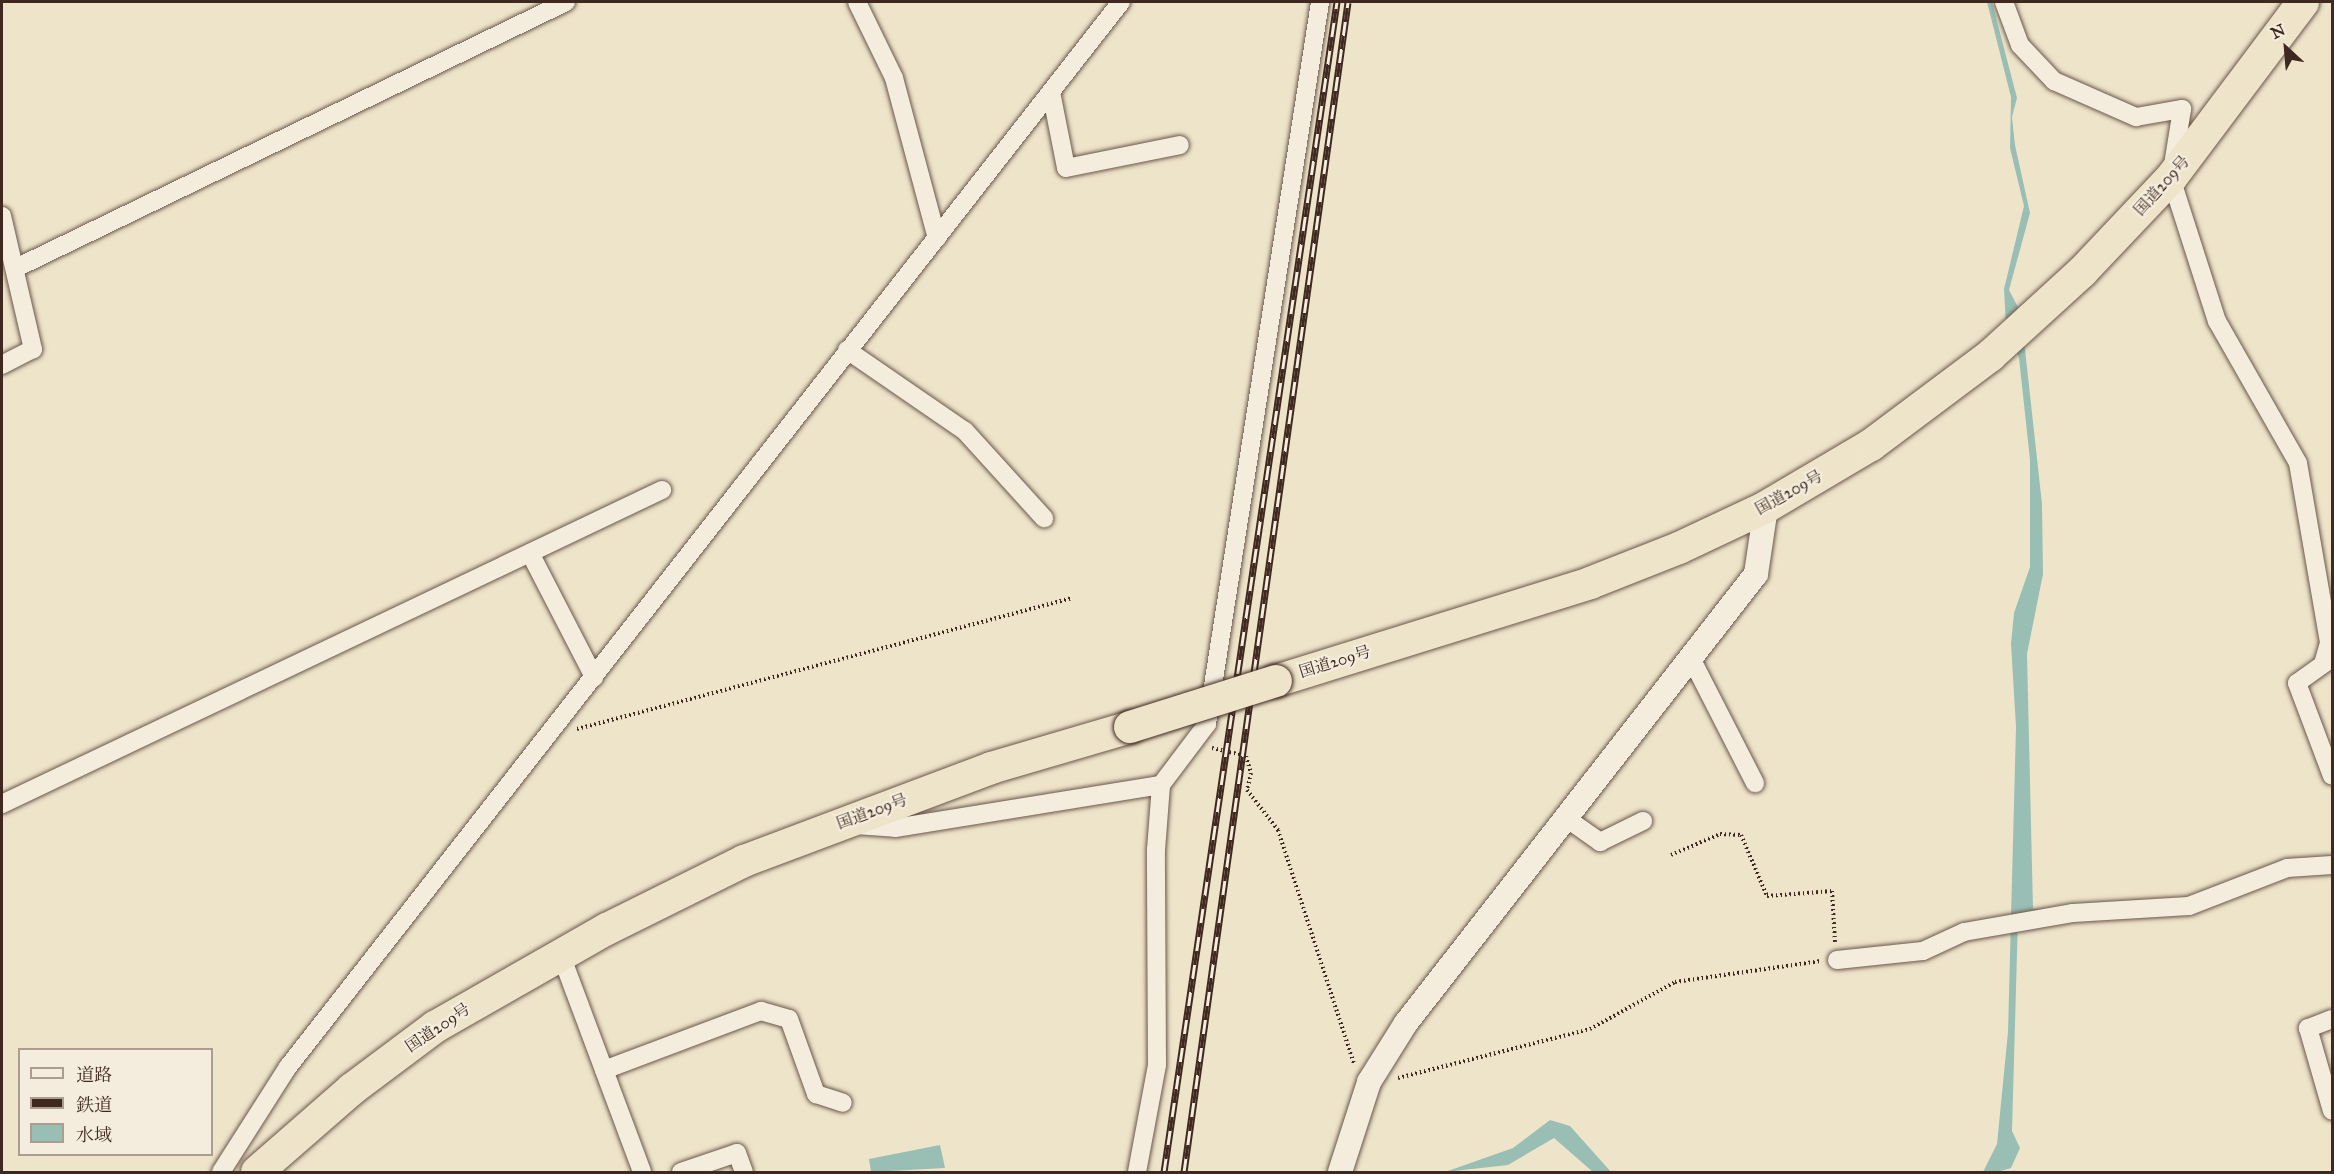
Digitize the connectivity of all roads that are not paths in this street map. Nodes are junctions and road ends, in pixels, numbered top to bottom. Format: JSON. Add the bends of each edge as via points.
{"nodes":[{"id":1,"x":566,"y":2,"type":"edge"},
{"id":2,"x":857,"y":2,"type":"edge"},
{"id":3,"x":1121,"y":2,"type":"edge"},
{"id":4,"x":1320,"y":2,"type":"edge"},
{"id":5,"x":2004,"y":2,"type":"edge"},
{"id":6,"x":2303,"y":2,"type":"edge"},
{"id":7,"x":1051,"y":92,"type":"junction"},
{"id":8,"x":1180,"y":145,"type":"dead end"},
{"id":9,"x":2171,"y":178,"type":"junction"},
{"id":10,"x":2,"y":216,"type":"edge"},
{"id":11,"x":936,"y":238,"type":"junction"},
{"id":12,"x":16,"y":268,"type":"junction"},
{"id":13,"x":847,"y":351,"type":"junction"},
{"id":14,"x":2,"y":365,"type":"edge"},
{"id":15,"x":662,"y":490,"type":"dead end"},
{"id":16,"x":1766,"y":507,"type":"junction"},
{"id":17,"x":1044,"y":518,"type":"dead end"},
{"id":18,"x":530,"y":553,"type":"junction"},
{"id":19,"x":1690,"y":656,"type":"junction"},
{"id":20,"x":2328,"y":660,"type":"edge"},
{"id":21,"x":594,"y":677,"type":"junction"},
{"id":22,"x":2332,"y":776,"type":"edge"},
{"id":23,"x":1755,"y":783,"type":"dead end"},
{"id":24,"x":1161,"y":785,"type":"junction"},
{"id":25,"x":2,"y":804,"type":"edge"},
{"id":26,"x":1566,"y":818,"type":"junction"},
{"id":27,"x":1643,"y":821,"type":"dead end"},
{"id":28,"x":842,"y":824,"type":"junction"},
{"id":29,"x":2332,"y":866,"type":"edge"},
{"id":30,"x":561,"y":955,"type":"junction"},
{"id":31,"x":1837,"y":960,"type":"road end"},
{"id":32,"x":2332,"y":1019,"type":"edge"},
{"id":33,"x":604,"y":1070,"type":"junction"},
{"id":34,"x":843,"y":1103,"type":"dead end"},
{"id":35,"x":2332,"y":1111,"type":"edge"},
{"id":36,"x":221,"y":1173,"type":"edge"},
{"id":37,"x":257,"y":1173,"type":"edge"},
{"id":38,"x":642,"y":1173,"type":"edge"},
{"id":39,"x":681,"y":1173,"type":"edge"},
{"id":40,"x":744,"y":1173,"type":"edge"},
{"id":41,"x":1137,"y":1173,"type":"edge"},
{"id":42,"x":1340,"y":1173,"type":"edge"}],
"edges":[{"from":1,"to":12,"type":"street"},
{"from":2,"to":11,"type":"street","via":[[894,78]]},
{"from":3,"to":7,"type":"street"},
{"from":4,"to":24,"type":"street","via":[[1207,724]]},
{"from":5,"to":9,"type":"street","via":[[2020,45],[2054,81],[2136,117],[2182,109]]},
{"from":6,"to":9,"type":"highway","name":"国道209号"},
{"from":7,"to":8,"type":"street","via":[[1066,168]]},
{"from":7,"to":11,"type":"street"},
{"from":9,"to":16,"type":"highway","name":"国道209号","via":[[2082,272],[1990,356],[1871,445]]},
{"from":9,"to":20,"type":"street","via":[[2217,321],[2298,463],[2329,643]]},
{"from":10,"to":12,"type":"street"},
{"from":11,"to":13,"type":"street"},
{"from":12,"to":14,"type":"street","via":[[33,350]]},
{"from":13,"to":17,"type":"street","via":[[965,431]]},
{"from":13,"to":21,"type":"street"},
{"from":15,"to":18,"type":"street"},
{"from":16,"to":19,"type":"street","via":[[1756,574]]},
{"from":16,"to":28,"type":"highway","name":"国道209号","bridge":true,"via":[[1590,583],[991,768]]},
{"from":18,"to":21,"type":"street"},
{"from":18,"to":25,"type":"street"},
{"from":19,"to":23,"type":"street"},
{"from":19,"to":26,"type":"street"},
{"from":20,"to":22,"type":"street","via":[[2297,683]]},
{"from":21,"to":36,"type":"street","via":[[288,1067]]},
{"from":24,"to":28,"type":"street","via":[[895,828]]},
{"from":24,"to":41,"type":"street","via":[[1157,1065]]},
{"from":26,"to":27,"type":"street","via":[[1600,842]]},
{"from":26,"to":42,"type":"street","via":[[1406,1023],[1369,1082]]},
{"from":28,"to":30,"type":"highway","name":"国道209号","via":[[744,861]]},
{"from":29,"to":31,"type":"street","via":[[2287,868],[2189,906],[2073,913],[1964,932],[1923,951]]},
{"from":30,"to":33,"type":"street"},
{"from":30,"to":37,"type":"highway","name":"国道209号","via":[[435,1028],[352,1089]]},
{"from":32,"to":35,"type":"street","via":[[2308,1028]]},
{"from":33,"to":34,"type":"street","via":[[761,1011],[789,1019],[816,1094]]},
{"from":33,"to":38,"type":"street"},
{"from":39,"to":40,"type":"street","via":[[737,1153]]}]}
